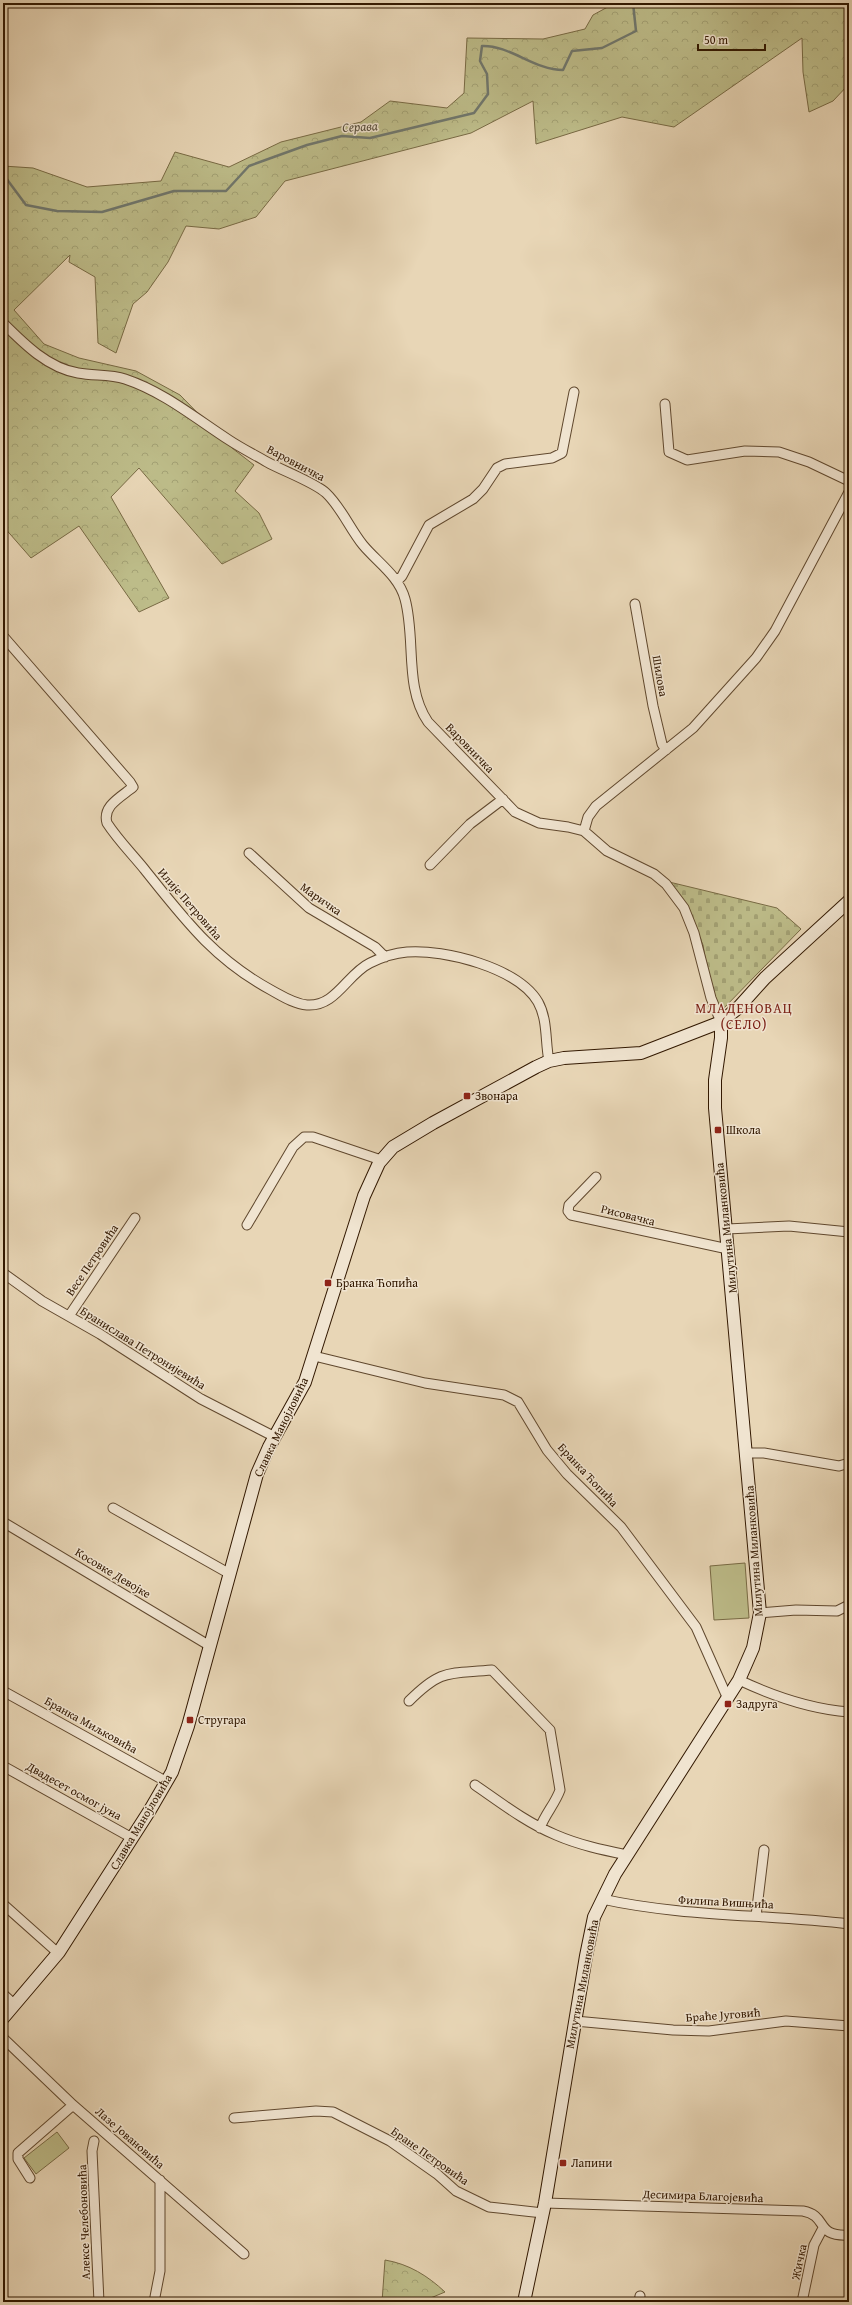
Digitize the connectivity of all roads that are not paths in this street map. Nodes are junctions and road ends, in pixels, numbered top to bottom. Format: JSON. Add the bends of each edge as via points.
{"nodes":[{"id":1,"x":3,"y":323,"type":"edge"},
{"id":2,"x":574,"y":392,"type":"dead end"},
{"id":3,"x":665,"y":404,"type":"dead end"},
{"id":4,"x":849,"y":481,"type":"edge"},
{"id":5,"x":849,"y":492,"type":"edge"},
{"id":6,"x":397,"y":581,"type":"junction"},
{"id":7,"x":635,"y":604,"type":"dead end"},
{"id":8,"x":3,"y":636,"type":"edge"},
{"id":9,"x":666,"y":750,"type":"junction"},
{"id":10,"x":503,"y":799,"type":"junction"},
{"id":11,"x":584,"y":831,"type":"junction"},
{"id":12,"x":249,"y":853,"type":"dead end"},
{"id":13,"x":430,"y":865,"type":"dead end"},
{"id":14,"x":849,"y":901,"type":"edge"},
{"id":15,"x":385,"y":957,"type":"junction"},
{"id":16,"x":721,"y":1022,"type":"junction"},
{"id":17,"x":548,"y":1061,"type":"junction"},
{"id":18,"x":381,"y":1160,"type":"junction"},
{"id":19,"x":596,"y":1177,"type":"dead end"},
{"id":20,"x":135,"y":1218,"type":"dead end"},
{"id":21,"x":247,"y":1225,"type":"dead end"},
{"id":22,"x":727,"y":1228,"type":"junction"},
{"id":23,"x":849,"y":1232,"type":"edge"},
{"id":24,"x":728,"y":1249,"type":"junction"},
{"id":25,"x":3,"y":1273,"type":"edge"},
{"id":26,"x":69,"y":1316,"type":"junction"},
{"id":27,"x":314,"y":1356,"type":"junction"},
{"id":28,"x":274,"y":1437,"type":"junction"},
{"id":29,"x":747,"y":1452,"type":"junction"},
{"id":30,"x":849,"y":1463,"type":"edge"},
{"id":31,"x":113,"y":1508,"type":"dead end"},
{"id":32,"x":3,"y":1522,"type":"edge"},
{"id":33,"x":230,"y":1574,"type":"junction"},
{"id":34,"x":849,"y":1605,"type":"edge"},
{"id":35,"x":760,"y":1614,"type":"junction"},
{"id":36,"x":210,"y":1646,"type":"junction"},
{"id":37,"x":739,"y":1680,"type":"junction"},
{"id":38,"x":3,"y":1691,"type":"edge"},
{"id":39,"x":728,"y":1699,"type":"junction"},
{"id":40,"x":409,"y":1701,"type":"dead end"},
{"id":41,"x":849,"y":1712,"type":"edge"},
{"id":42,"x":3,"y":1766,"type":"edge"},
{"id":43,"x":167,"y":1782,"type":"junction"},
{"id":44,"x":475,"y":1786,"type":"dead end"},
{"id":45,"x":540,"y":1828,"type":"junction"},
{"id":46,"x":132,"y":1838,"type":"junction"},
{"id":47,"x":764,"y":1850,"type":"dead end"},
{"id":48,"x":627,"y":1855,"type":"junction"},
{"id":49,"x":602,"y":1899,"type":"junction"},
{"id":50,"x":3,"y":1904,"type":"edge"},
{"id":51,"x":756,"y":1916,"type":"junction"},
{"id":52,"x":849,"y":1924,"type":"edge"},
{"id":53,"x":58,"y":1953,"type":"junction"},
{"id":54,"x":3,"y":1994,"type":"edge"},
{"id":55,"x":15,"y":2005,"type":"junction"},
{"id":56,"x":3,"y":2018,"type":"edge"},
{"id":57,"x":575,"y":2021,"type":"junction"},
{"id":58,"x":849,"y":2026,"type":"edge"},
{"id":59,"x":3,"y":2038,"type":"edge"},
{"id":60,"x":73,"y":2104,"type":"junction"},
{"id":61,"x":234,"y":2118,"type":"dead end"},
{"id":62,"x":94,"y":2141,"type":"dead end"},
{"id":63,"x":30,"y":2178,"type":"dead end"},
{"id":64,"x":160,"y":2180,"type":"junction"},
{"id":65,"x":544,"y":2208,"type":"junction"},
{"id":66,"x":823,"y":2228,"type":"junction"},
{"id":67,"x":849,"y":2235,"type":"edge"},
{"id":68,"x":244,"y":2254,"type":"dead end"},
{"id":69,"x":99,"y":2302,"type":"edge"},
{"id":70,"x":154,"y":2302,"type":"edge"},
{"id":71,"x":524,"y":2302,"type":"edge"},
{"id":72,"x":802,"y":2302,"type":"edge"}],
"edges":[{"from":1,"to":6,"type":"street","name":"Варовничка","via":[[57,366],[79,374],[110,376],[136,384],[174,402],[247,450],[325,492],[362,544]]},
{"from":2,"to":6,"type":"street","via":[[562,453],[552,458],[505,464],[497,468],[473,499],[429,526]]},
{"from":3,"to":4,"type":"street","via":[[669,452],[687,460],[728,452],[765,450],[780,452],[809,462]]},
{"from":5,"to":9,"type":"street","via":[[775,631],[756,658],[693,728]]},
{"from":6,"to":10,"type":"street","name":"Варовничка","via":[[406,603],[416,693],[421,710],[428,722]]},
{"from":7,"to":9,"type":"street","name":"Шилова","via":[[653,706],[662,744]]},
{"from":8,"to":15,"type":"street","name":"Илије Петровића","via":[[130,782],[133,787],[108,808],[107,823],[197,935],[226,961],[293,1002],[318,1005],[328,1000],[357,970]]},
{"from":9,"to":11,"type":"street","via":[[596,806],[588,817]]},
{"from":10,"to":11,"type":"street","name":"Варовничка","via":[[515,812],[532,821]]},
{"from":10,"to":13,"type":"street","via":[[470,824]]},
{"from":11,"to":16,"type":"street","via":[[607,851],[654,874],[673,892],[684,908],[694,933],[711,998]]},
{"from":12,"to":15,"type":"street","name":"Маричка","via":[[309,908],[375,946]]},
{"from":14,"to":16,"type":"main road"},
{"from":15,"to":17,"type":"street","name":"Илије Петровића","via":[[408,952],[439,953],[486,967],[518,981],[533,995],[542,1011]]},
{"from":16,"to":17,"type":"main road","name":"Славка Манојловића","via":[[634,1054],[572,1057]]},
{"from":16,"to":22,"type":"main road","name":"Милутина Миланковића","via":[[714,1090]]},
{"from":17,"to":18,"type":"main road","name":"Славка Манојловића","via":[[410,1136],[393,1147]]},
{"from":18,"to":21,"type":"street","via":[[313,1137],[304,1137],[293,1147]]},
{"from":18,"to":27,"type":"main road","name":"Славка Манојловића","via":[[364,1196]]},
{"from":19,"to":24,"type":"street","name":"Рисовачка","via":[[569,1205],[568,1210],[572,1215]]},
{"from":20,"to":26,"type":"street","name":"Весе Петровића"},
{"from":22,"to":23,"type":"street","via":[[789,1226]]},
{"from":22,"to":24,"type":"main road","name":"Милутина Миланковића"},
{"from":24,"to":29,"type":"main road","name":"Милутина Миланковића"},
{"from":25,"to":26,"type":"street","name":"Бранислава Петронијевића","via":[[42,1301]]},
{"from":26,"to":28,"type":"street","name":"Бранислава Петронијевића","via":[[201,1399]]},
{"from":27,"to":28,"type":"main road","name":"Славка Манојловића","via":[[296,1402]]},
{"from":27,"to":39,"type":"street","name":"Бранка Ћопића","via":[[425,1383],[504,1395],[518,1402],[547,1450],[567,1474],[621,1527],[696,1626]]},
{"from":28,"to":33,"type":"main road","name":"Славка Манојловића","via":[[257,1474]]},
{"from":29,"to":30,"type":"street","via":[[839,1466]]},
{"from":29,"to":35,"type":"main road","name":"Милутина Миланковића"},
{"from":31,"to":33,"type":"street"},
{"from":32,"to":36,"type":"street","name":"Косовке Девојке"},
{"from":33,"to":36,"type":"main road","name":"Славка Манојловића"},
{"from":34,"to":35,"type":"street","via":[[837,1611],[796,1610]]},
{"from":35,"to":37,"type":"main road","name":"Милутина Миланковића","via":[[753,1648]]},
{"from":36,"to":43,"type":"main road","name":"Славка Манојловића","via":[[186,1732]]},
{"from":37,"to":39,"type":"main road","name":"Милутина Миланковића"},
{"from":37,"to":41,"type":"street","via":[[777,1696],[831,1711]]},
{"from":38,"to":43,"type":"street","name":"Бранка Миљковића"},
{"from":39,"to":48,"type":"main road","name":"Милутина Миланковића"},
{"from":40,"to":45,"type":"street","via":[[425,1686],[446,1673],[492,1670],[550,1730],[560,1790],[557,1799],[545,1814]]},
{"from":42,"to":46,"type":"street","name":"Двадесет осмог јуна"},
{"from":43,"to":46,"type":"main road","name":"Славка Манојловића"},
{"from":44,"to":45,"type":"street"},
{"from":45,"to":48,"type":"street","via":[[576,1843]]},
{"from":46,"to":53,"type":"main road","name":"Славка Манојловића"},
{"from":47,"to":51,"type":"street"},
{"from":48,"to":49,"type":"main road","name":"Милутина Миланковића"},
{"from":49,"to":51,"type":"street","name":"Филипа Вишњића","via":[[669,1911]]},
{"from":49,"to":57,"type":"main road","name":"Милутина Миланковића","via":[[589,1938]]},
{"from":50,"to":53,"type":"street"},
{"from":51,"to":52,"type":"street","name":"Филипа Вишњића","via":[[795,1917]]},
{"from":53,"to":55,"type":"main road","name":"Славка Манојловића"},
{"from":54,"to":55,"type":"street"},
{"from":55,"to":56,"type":"main road","name":"Славка Манојловића"},
{"from":57,"to":58,"type":"street","name":"Браће Југовић","via":[[709,2031],[786,2022]]},
{"from":57,"to":65,"type":"main road","name":"Милутина Миланковића"},
{"from":59,"to":60,"type":"street","name":"Лазе Јовановића"},
{"from":60,"to":63,"type":"street","via":[[18,2153],[18,2159]]},
{"from":60,"to":64,"type":"street","name":"Лазе Јовановића"},
{"from":61,"to":65,"type":"street","name":"Бране Петровића","via":[[316,2111],[334,2112],[390,2141],[437,2174],[456,2191],[489,2207]]},
{"from":62,"to":69,"type":"street","name":"Алексе Челебоновића","via":[[92,2151]]},
{"from":64,"to":68,"type":"street","name":"Лазе Јовановића"},
{"from":64,"to":70,"type":"street","via":[[160,2270]]},
{"from":65,"to":66,"type":"street","name":"Десимира Благојевића","via":[[803,2211],[815,2215]]},
{"from":65,"to":71,"type":"main road","name":"Милутина Миланковића"},
{"from":66,"to":67,"type":"street","name":"Десимира Благојевића","via":[[831,2234]]},
{"from":66,"to":72,"type":"street","name":"Жичка","via":[[814,2245]]}]}
